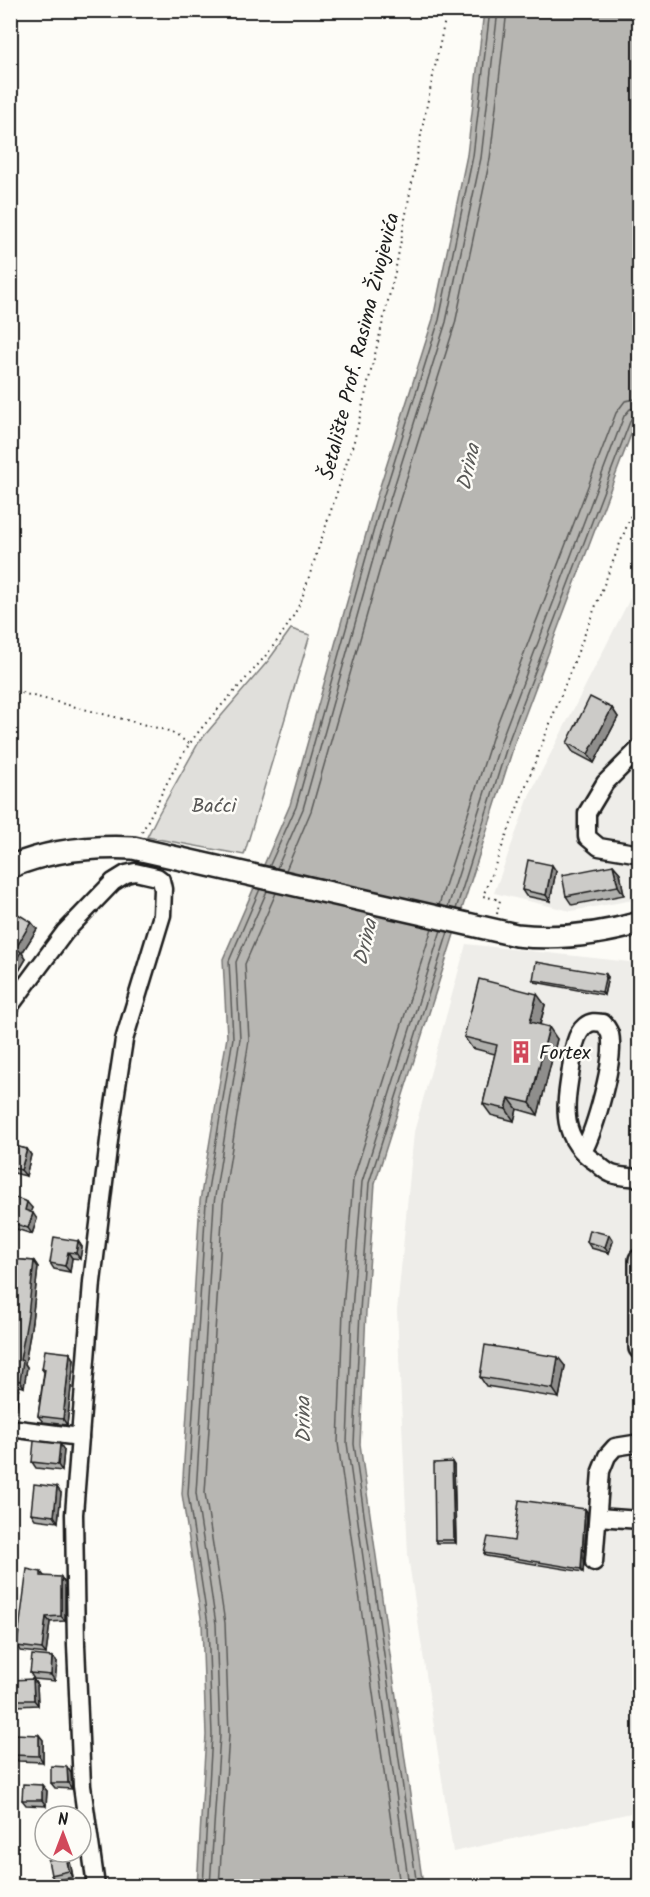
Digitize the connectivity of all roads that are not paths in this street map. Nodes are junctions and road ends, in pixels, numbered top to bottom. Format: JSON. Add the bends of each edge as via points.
{"nodes":[{"id":1,"x":639,"y":748,"type":"edge"},
{"id":2,"x":639,"y":854,"type":"edge"},
{"id":3,"x":10,"y":867,"type":"edge"},
{"id":4,"x":639,"y":923,"type":"edge"},
{"id":5,"x":10,"y":1006,"type":"edge"},
{"id":6,"x":583,"y":1152,"type":"junction"},
{"id":7,"x":639,"y":1178,"type":"edge"},
{"id":8,"x":639,"y":1260,"type":"edge"},
{"id":9,"x":639,"y":1348,"type":"edge"},
{"id":10,"x":10,"y":1428,"type":"edge"},
{"id":11,"x":80,"y":1437,"type":"junction"},
{"id":12,"x":639,"y":1443,"type":"edge"},
{"id":13,"x":598,"y":1516,"type":"junction"},
{"id":14,"x":639,"y":1520,"type":"edge"},
{"id":15,"x":594,"y":1562,"type":"dead end"},
{"id":16,"x":96,"y":1887,"type":"edge"}],
"edges":[{"from":1,"to":2,"type":"street","via":[[606,783],[586,813],[587,837],[599,847]]},
{"from":3,"to":4,"type":"main road","via":[[74,849],[133,848],[534,937],[579,937]]},
{"from":5,"to":11,"type":"street","via":[[64,932],[113,882],[135,872],[161,880],[162,915],[124,1040],[110,1132],[92,1282]]},
{"from":6,"to":6,"type":"street","via":[[574,1143],[566,1120],[566,1099],[578,1037],[592,1021],[603,1023],[608,1029],[611,1053],[590,1139]]},
{"from":6,"to":7,"type":"street","via":[[612,1173]]},
{"from":8,"to":9,"type":"main road"},
{"from":10,"to":11,"type":"street"},
{"from":11,"to":16,"type":"street","via":[[74,1514],[76,1644],[82,1786]]},
{"from":12,"to":13,"type":"street","via":[[615,1447],[607,1456],[601,1471]]},
{"from":13,"to":14,"type":"street"},
{"from":13,"to":15,"type":"street"}]}
